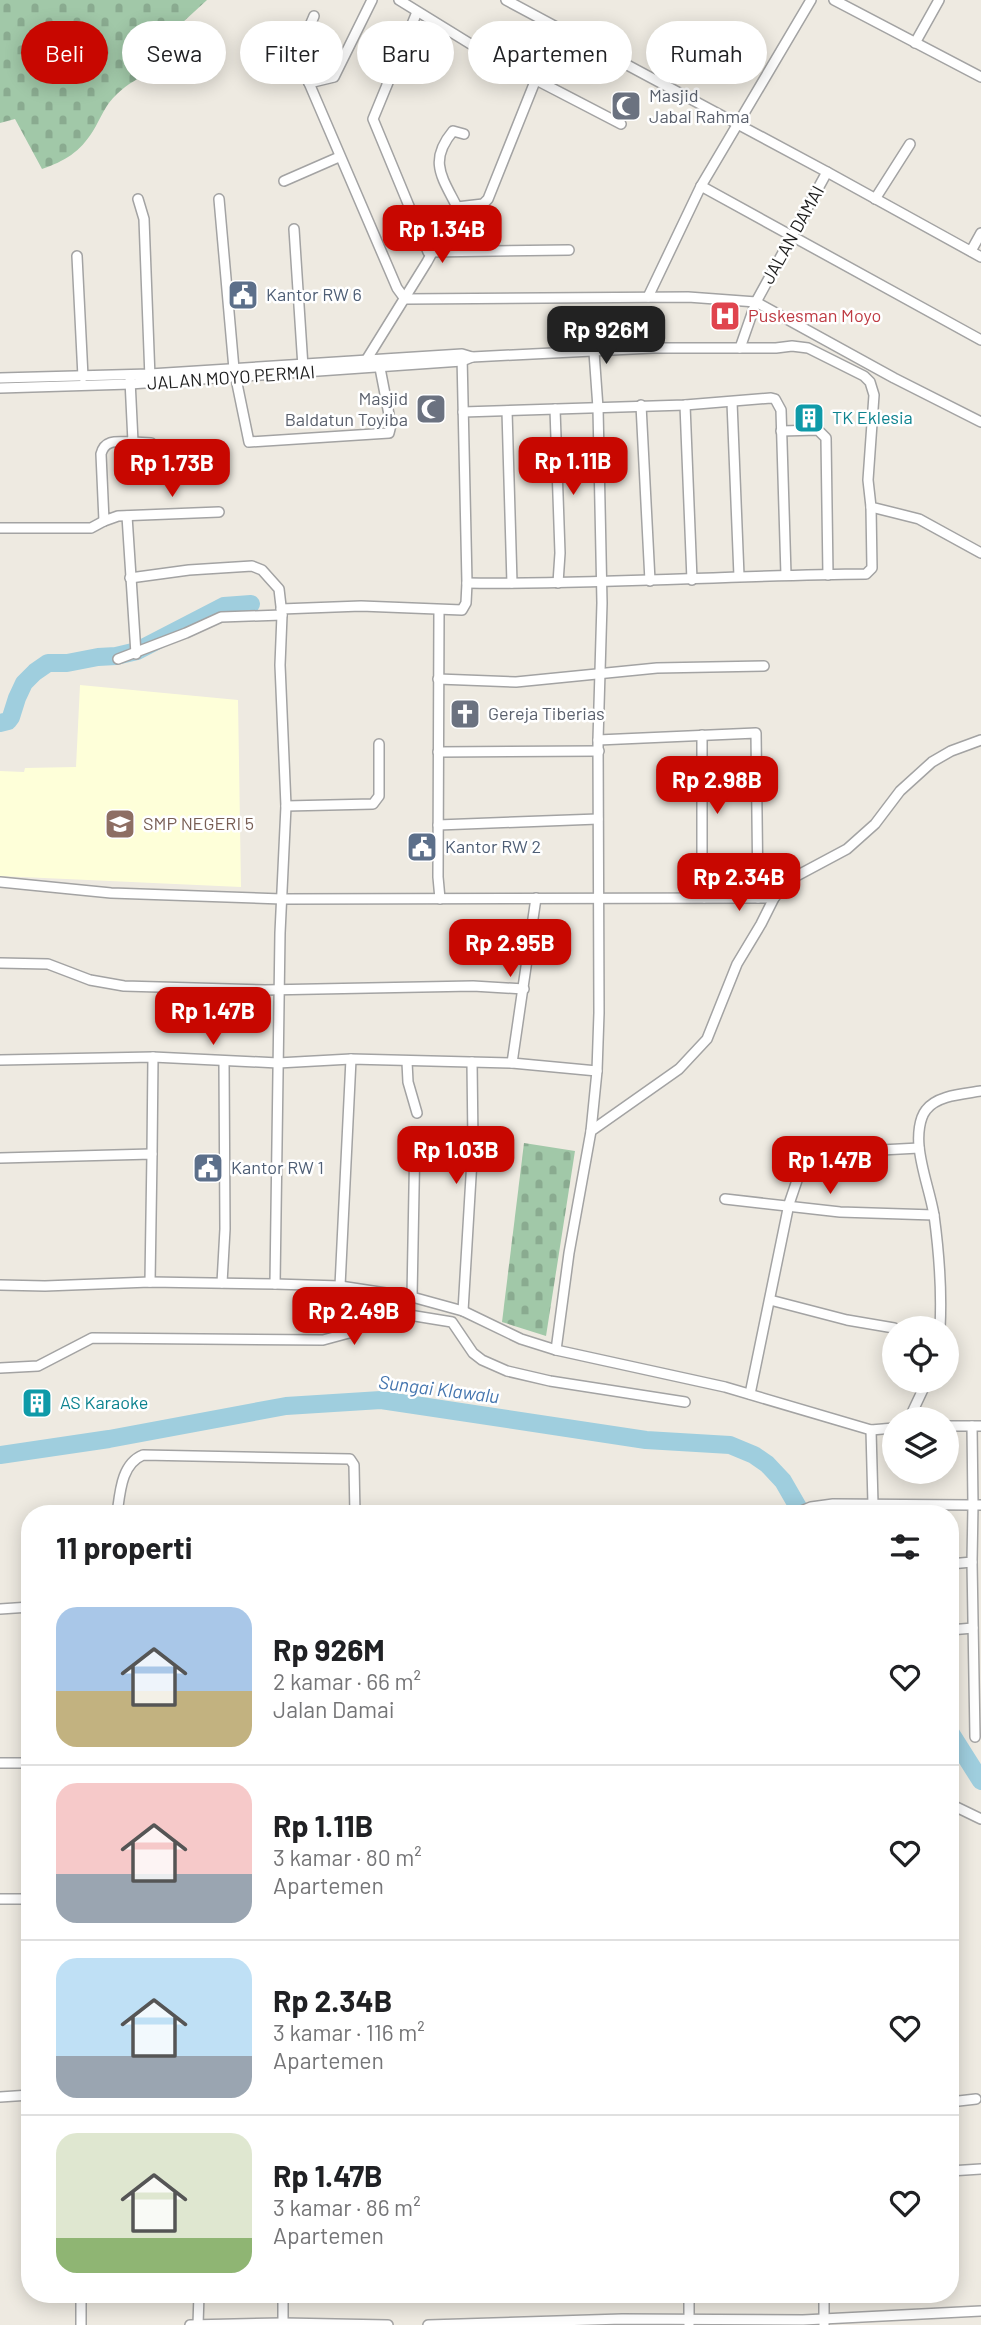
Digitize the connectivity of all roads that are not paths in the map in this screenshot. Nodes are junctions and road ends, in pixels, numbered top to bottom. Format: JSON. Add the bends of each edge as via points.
{"nodes":[{"id":1,"x":372,"y":0,"type":"edge"},
{"id":2,"x":399,"y":0,"type":"edge"},
{"id":3,"x":506,"y":0,"type":"edge"},
{"id":4,"x":811,"y":0,"type":"edge"},
{"id":5,"x":834,"y":0,"type":"edge"},
{"id":6,"x":939,"y":0,"type":"edge"},
{"id":7,"x":417,"y":12,"type":"junction"},
{"id":8,"x":314,"y":16,"type":"dead end"},
{"id":9,"x":312,"y":21,"type":"edge"},
{"id":10,"x":468,"y":43,"type":"edge"},
{"id":11,"x":915,"y":43,"type":"junction"},
{"id":12,"x":343,"y":59,"type":"edge"},
{"id":13,"x":981,"y":78,"type":"edge"},
{"id":14,"x":309,"y":84,"type":"edge"},
{"id":15,"x":534,"y":84,"type":"edge"},
{"id":16,"x":545,"y":84,"type":"edge"},
{"id":17,"x":621,"y":124,"type":"dead end"},
{"id":18,"x":736,"y":124,"type":"junction"},
{"id":19,"x":464,"y":134,"type":"dead end"},
{"id":20,"x":910,"y":144,"type":"dead end"},
{"id":21,"x":340,"y":157,"type":"junction"},
{"id":22,"x":827,"y":172,"type":"junction"},
{"id":23,"x":284,"y":181,"type":"dead end"},
{"id":24,"x":701,"y":186,"type":"junction"},
{"id":25,"x":219,"y":198,"type":"dead end"},
{"id":26,"x":138,"y":199,"type":"dead end"},
{"id":27,"x":875,"y":199,"type":"junction"},
{"id":28,"x":457,"y":207,"type":"junction"},
{"id":29,"x":294,"y":229,"type":"dead end"},
{"id":30,"x":981,"y":233,"type":"edge"},
{"id":31,"x":793,"y":236,"type":"junction"},
{"id":32,"x":966,"y":248,"type":"junction"},
{"id":33,"x":569,"y":250,"type":"dead end"},
{"id":34,"x":431,"y":254,"type":"junction"},
{"id":35,"x":77,"y":256,"type":"dead end"},
{"id":36,"x":981,"y":257,"type":"edge"},
{"id":37,"x":648,"y":296,"type":"junction"},
{"id":38,"x":405,"y":299,"type":"junction"},
{"id":39,"x":756,"y":302,"type":"junction"},
{"id":40,"x":981,"y":340,"type":"edge"},
{"id":41,"x":740,"y":348,"type":"junction"},
{"id":42,"x":594,"y":352,"type":"junction"},
{"id":43,"x":465,"y":358,"type":"junction"},
{"id":44,"x":367,"y":359,"type":"junction"},
{"id":45,"x":380,"y":368,"type":"junction"},
{"id":46,"x":303,"y":369,"type":"junction"},
{"id":47,"x":360,"y":369,"type":"junction"},
{"id":48,"x":235,"y":373,"type":"junction"},
{"id":49,"x":873,"y":375,"type":"junction"},
{"id":50,"x":83,"y":377,"type":"junction"},
{"id":51,"x":0,"y":378,"type":"edge"},
{"id":52,"x":150,"y":378,"type":"junction"},
{"id":53,"x":130,"y":379,"type":"junction"},
{"id":54,"x":0,"y":388,"type":"edge"},
{"id":55,"x":732,"y":402,"type":"junction"},
{"id":56,"x":641,"y":405,"type":"junction"},
{"id":57,"x":685,"y":405,"type":"junction"},
{"id":58,"x":598,"y":408,"type":"junction"},
{"id":59,"x":555,"y":409,"type":"junction"},
{"id":60,"x":507,"y":411,"type":"junction"},
{"id":61,"x":463,"y":412,"type":"junction"},
{"id":62,"x":981,"y":422,"type":"edge"},
{"id":63,"x":780,"y":431,"type":"junction"},
{"id":64,"x":133,"y":442,"type":"junction"},
{"id":65,"x":153,"y":455,"type":"dead end"},
{"id":66,"x":871,"y":507,"type":"junction"},
{"id":67,"x":219,"y":512,"type":"dead end"},
{"id":68,"x":127,"y":516,"type":"junction"},
{"id":69,"x":104,"y":521,"type":"junction"},
{"id":70,"x":0,"y":528,"type":"edge"},
{"id":71,"x":981,"y":553,"type":"edge"},
{"id":72,"x":786,"y":575,"type":"junction"},
{"id":73,"x":828,"y":575,"type":"junction"},
{"id":74,"x":739,"y":576,"type":"junction"},
{"id":75,"x":130,"y":578,"type":"junction"},
{"id":76,"x":692,"y":580,"type":"junction"},
{"id":77,"x":650,"y":581,"type":"junction"},
{"id":78,"x":467,"y":583,"type":"junction"},
{"id":79,"x":512,"y":583,"type":"junction"},
{"id":80,"x":558,"y":583,"type":"junction"},
{"id":81,"x":601,"y":583,"type":"junction"},
{"id":82,"x":439,"y":610,"type":"junction"},
{"id":83,"x":281,"y":612,"type":"junction"},
{"id":84,"x":135,"y":650,"type":"junction"},
{"id":85,"x":118,"y":659,"type":"dead end"},
{"id":86,"x":764,"y":666,"type":"dead end"},
{"id":87,"x":599,"y":673,"type":"junction"},
{"id":88,"x":438,"y":679,"type":"junction"},
{"id":89,"x":702,"y":735,"type":"junction"},
{"id":90,"x":598,"y":740,"type":"junction"},
{"id":91,"x":981,"y":740,"type":"edge"},
{"id":92,"x":379,"y":744,"type":"dead end"},
{"id":93,"x":598,"y":751,"type":"junction"},
{"id":94,"x":438,"y":752,"type":"junction"},
{"id":95,"x":286,"y":806,"type":"junction"},
{"id":96,"x":598,"y":819,"type":"junction"},
{"id":97,"x":438,"y":825,"type":"junction"},
{"id":98,"x":0,"y":882,"type":"edge"},
{"id":99,"x":536,"y":898,"type":"junction"},
{"id":100,"x":599,"y":898,"type":"junction"},
{"id":101,"x":704,"y":898,"type":"junction"},
{"id":102,"x":758,"y":898,"type":"junction"},
{"id":103,"x":774,"y":898,"type":"junction"},
{"id":104,"x":282,"y":899,"type":"junction"},
{"id":105,"x":440,"y":899,"type":"junction"},
{"id":106,"x":0,"y":963,"type":"edge"},
{"id":107,"x":524,"y":989,"type":"junction"},
{"id":108,"x":279,"y":990,"type":"junction"},
{"id":109,"x":153,"y":1057,"type":"junction"},
{"id":110,"x":351,"y":1059,"type":"junction"},
{"id":111,"x":0,"y":1060,"type":"edge"},
{"id":112,"x":224,"y":1062,"type":"junction"},
{"id":113,"x":407,"y":1062,"type":"junction"},
{"id":114,"x":472,"y":1062,"type":"junction"},
{"id":115,"x":278,"y":1063,"type":"junction"},
{"id":116,"x":512,"y":1063,"type":"junction"},
{"id":117,"x":597,"y":1071,"type":"junction"},
{"id":118,"x":981,"y":1091,"type":"edge"},
{"id":119,"x":417,"y":1113,"type":"dead end"},
{"id":120,"x":591,"y":1130,"type":"junction"},
{"id":121,"x":415,"y":1136,"type":"dead end"},
{"id":122,"x":919,"y":1148,"type":"junction"},
{"id":123,"x":152,"y":1154,"type":"junction"},
{"id":124,"x":0,"y":1158,"type":"edge"},
{"id":125,"x":725,"y":1199,"type":"dead end"},
{"id":126,"x":789,"y":1204,"type":"junction"},
{"id":127,"x":934,"y":1214,"type":"junction"},
{"id":128,"x":150,"y":1282,"type":"junction"},
{"id":129,"x":222,"y":1283,"type":"junction"},
{"id":130,"x":275,"y":1284,"type":"junction"},
{"id":131,"x":0,"y":1285,"type":"edge"},
{"id":132,"x":340,"y":1286,"type":"junction"},
{"id":133,"x":412,"y":1297,"type":"junction"},
{"id":134,"x":770,"y":1300,"type":"junction"},
{"id":135,"x":463,"y":1311,"type":"junction"},
{"id":136,"x":940,"y":1316,"type":"edge"},
{"id":137,"x":882,"y":1325,"type":"edge"},
{"id":138,"x":556,"y":1350,"type":"junction"},
{"id":139,"x":0,"y":1368,"type":"edge"},
{"id":140,"x":750,"y":1394,"type":"junction"},
{"id":141,"x":685,"y":1402,"type":"dead end"},
{"id":142,"x":976,"y":1426,"type":"edge"},
{"id":143,"x":882,"y":1429,"type":"edge"},
{"id":144,"x":872,"y":1430,"type":"junction"},
{"id":145,"x":873,"y":1504,"type":"junction"},
{"id":146,"x":119,"y":1505,"type":"edge"},
{"id":147,"x":355,"y":1505,"type":"edge"},
{"id":148,"x":829,"y":1505,"type":"edge"},
{"id":149,"x":977,"y":1505,"type":"edge"},
{"id":150,"x":972,"y":1562,"type":"junction"},
{"id":151,"x":959,"y":1563,"type":"edge"},
{"id":152,"x":21,"y":1608,"type":"edge"},
{"id":153,"x":0,"y":1609,"type":"edge"},
{"id":154,"x":973,"y":1628,"type":"junction"},
{"id":155,"x":959,"y":1629,"type":"edge"},
{"id":156,"x":975,"y":1738,"type":"dead end"},
{"id":157,"x":0,"y":1763,"type":"edge"},
{"id":158,"x":21,"y":1763,"type":"edge"},
{"id":159,"x":959,"y":1808,"type":"edge"},
{"id":160,"x":981,"y":1819,"type":"edge"},
{"id":161,"x":0,"y":1899,"type":"edge"},
{"id":162,"x":21,"y":1899,"type":"edge"},
{"id":163,"x":21,"y":2096,"type":"edge"},
{"id":164,"x":0,"y":2097,"type":"edge"},
{"id":165,"x":976,"y":2099,"type":"dead end"},
{"id":166,"x":959,"y":2101,"type":"edge"},
{"id":167,"x":981,"y":2169,"type":"edge"},
{"id":168,"x":959,"y":2170,"type":"edge"},
{"id":169,"x":81,"y":2303,"type":"edge"},
{"id":170,"x":199,"y":2303,"type":"edge"},
{"id":171,"x":283,"y":2303,"type":"edge"},
{"id":172,"x":689,"y":2303,"type":"edge"},
{"id":173,"x":824,"y":2303,"type":"edge"},
{"id":174,"x":981,"y":2311,"type":"edge"},
{"id":175,"x":623,"y":2322,"type":"edge"},
{"id":176,"x":689,"y":2322,"type":"edge"},
{"id":177,"x":824,"y":2322,"type":"edge"},
{"id":178,"x":283,"y":2323,"type":"junction"},
{"id":179,"x":81,"y":2325,"type":"edge"},
{"id":180,"x":190,"y":2325,"type":"edge"},
{"id":181,"x":198,"y":2325,"type":"edge"},
{"id":182,"x":258,"y":2325,"type":"edge"},
{"id":183,"x":388,"y":2325,"type":"edge"},
{"id":184,"x":428,"y":2325,"type":"edge"}],
"edges":[{"from":1,"to":12,"type":"street"},
{"from":2,"to":7,"type":"street"},
{"from":3,"to":18,"type":"street","name":"JALAN DAMAI"},
{"from":4,"to":18,"type":"street"},
{"from":5,"to":11,"type":"street"},
{"from":6,"to":11,"type":"street"},
{"from":7,"to":10,"type":"street"},
{"from":7,"to":34,"type":"street","via":[[373,118]]},
{"from":8,"to":9,"type":"street"},
{"from":11,"to":13,"type":"street"},
{"from":14,"to":21,"type":"street"},
{"from":15,"to":28,"type":"street","via":[[488,199],[483,204]]},
{"from":16,"to":17,"type":"street"},
{"from":18,"to":22,"type":"street","name":"JALAN DAMAI"},
{"from":18,"to":24,"type":"street"},
{"from":19,"to":28,"type":"street","via":[[453,131],[437,162]]},
{"from":20,"to":27,"type":"street"},
{"from":21,"to":23,"type":"street"},
{"from":21,"to":38,"type":"street"},
{"from":22,"to":27,"type":"street"},
{"from":22,"to":31,"type":"street","name":"JALAN DAMAI"},
{"from":24,"to":31,"type":"street"},
{"from":24,"to":37,"type":"street"},
{"from":25,"to":48,"type":"street"},
{"from":26,"to":52,"type":"street","via":[[144,219]]},
{"from":27,"to":32,"type":"street"},
{"from":28,"to":34,"type":"street"},
{"from":29,"to":46,"type":"street"},
{"from":30,"to":32,"type":"street"},
{"from":31,"to":39,"type":"street","name":"JALAN DAMAI"},
{"from":31,"to":40,"type":"street"},
{"from":32,"to":36,"type":"street"},
{"from":33,"to":34,"type":"street"},
{"from":34,"to":38,"type":"street"},
{"from":35,"to":50,"type":"street"},
{"from":37,"to":38,"type":"street"},
{"from":37,"to":39,"type":"street"},
{"from":38,"to":44,"type":"street"},
{"from":39,"to":41,"type":"street","name":"JALAN DAMAI"},
{"from":39,"to":49,"type":"street"},
{"from":41,"to":42,"type":"street"},
{"from":41,"to":49,"type":"street","via":[[807,348],[864,376]]},
{"from":42,"to":43,"type":"street"},
{"from":42,"to":58,"type":"street"},
{"from":43,"to":44,"type":"street","name":"JALAN MOYO PERMAI"},
{"from":43,"to":45,"type":"street","name":"JALAN MOYO PERMAI"},
{"from":43,"to":61,"type":"street"},
{"from":44,"to":46,"type":"street","name":"JALAN MOYO PERMAI"},
{"from":44,"to":47,"type":"street"},
{"from":45,"to":47,"type":"street","name":"JALAN MOYO PERMAI"},
{"from":45,"to":48,"type":"street","via":[[391,431],[386,435],[249,442]]},
{"from":46,"to":47,"type":"street","name":"JALAN MOYO PERMAI"},
{"from":46,"to":48,"type":"street","name":"JALAN MOYO PERMAI"},
{"from":48,"to":52,"type":"street","name":"JALAN MOYO PERMAI"},
{"from":49,"to":62,"type":"street"},
{"from":49,"to":66,"type":"street"},
{"from":50,"to":51,"type":"street","name":"JALAN MOYO PERMAI"},
{"from":50,"to":53,"type":"street","name":"JALAN MOYO PERMAI"},
{"from":52,"to":53,"type":"street","name":"JALAN MOYO PERMAI"},
{"from":53,"to":54,"type":"street","name":"JALAN MOYO PERMAI"},
{"from":53,"to":64,"type":"street"},
{"from":55,"to":57,"type":"street"},
{"from":55,"to":63,"type":"street","via":[[775,399],[781,410]]},
{"from":55,"to":74,"type":"street"},
{"from":56,"to":57,"type":"street"},
{"from":56,"to":58,"type":"street"},
{"from":56,"to":77,"type":"street"},
{"from":57,"to":76,"type":"street"},
{"from":58,"to":59,"type":"street"},
{"from":58,"to":81,"type":"street"},
{"from":59,"to":60,"type":"street"},
{"from":59,"to":80,"type":"street"},
{"from":60,"to":61,"type":"street"},
{"from":60,"to":79,"type":"street"},
{"from":61,"to":78,"type":"street"},
{"from":63,"to":72,"type":"street"},
{"from":63,"to":73,"type":"street","via":[[818,430],[826,438]]},
{"from":64,"to":65,"type":"street","via":[[151,443]]},
{"from":64,"to":69,"type":"street","via":[[103,446]]},
{"from":66,"to":71,"type":"street","via":[[919,519]]},
{"from":66,"to":73,"type":"street","via":[[870,571]]},
{"from":67,"to":68,"type":"street"},
{"from":68,"to":69,"type":"street"},
{"from":68,"to":75,"type":"street"},
{"from":69,"to":70,"type":"street","via":[[91,528]]},
{"from":72,"to":73,"type":"street"},
{"from":72,"to":74,"type":"street"},
{"from":74,"to":76,"type":"street"},
{"from":75,"to":83,"type":"street","via":[[252,566],[279,589]]},
{"from":75,"to":84,"type":"street"},
{"from":76,"to":77,"type":"street"},
{"from":77,"to":81,"type":"street"},
{"from":78,"to":79,"type":"street"},
{"from":78,"to":82,"type":"street","via":[[462,610]]},
{"from":79,"to":80,"type":"street"},
{"from":80,"to":81,"type":"street"},
{"from":81,"to":87,"type":"street"},
{"from":82,"to":83,"type":"street","via":[[361,606]]},
{"from":82,"to":88,"type":"street"},
{"from":83,"to":84,"type":"street","via":[[221,617]]},
{"from":83,"to":95,"type":"street"},
{"from":84,"to":85,"type":"street"},
{"from":86,"to":87,"type":"street"},
{"from":87,"to":88,"type":"street","via":[[516,681]]},
{"from":87,"to":90,"type":"street"},
{"from":88,"to":94,"type":"street"},
{"from":89,"to":90,"type":"street"},
{"from":89,"to":101,"type":"street"},
{"from":89,"to":102,"type":"street","via":[[756,733]]},
{"from":90,"to":93,"type":"street"},
{"from":91,"to":103,"type":"street","via":[[932,762],[861,837],[789,880]]},
{"from":92,"to":95,"type":"street","via":[[379,796],[373,804]]},
{"from":93,"to":94,"type":"street"},
{"from":93,"to":96,"type":"street"},
{"from":94,"to":97,"type":"street"},
{"from":95,"to":104,"type":"street"},
{"from":96,"to":97,"type":"street"},
{"from":96,"to":100,"type":"street"},
{"from":97,"to":105,"type":"street"},
{"from":98,"to":104,"type":"street","via":[[111,893]]},
{"from":99,"to":100,"type":"street"},
{"from":99,"to":105,"type":"street"},
{"from":99,"to":107,"type":"street"},
{"from":100,"to":101,"type":"street"},
{"from":100,"to":117,"type":"street"},
{"from":101,"to":102,"type":"street"},
{"from":102,"to":103,"type":"street"},
{"from":103,"to":120,"type":"street","via":[[737,964],[707,1039],[679,1069]]},
{"from":104,"to":105,"type":"street"},
{"from":104,"to":108,"type":"street"},
{"from":106,"to":108,"type":"street","via":[[48,964],[90,980],[124,986]]},
{"from":107,"to":108,"type":"street"},
{"from":107,"to":116,"type":"street"},
{"from":108,"to":115,"type":"street"},
{"from":109,"to":111,"type":"street"},
{"from":109,"to":112,"type":"street"},
{"from":109,"to":123,"type":"street"},
{"from":110,"to":113,"type":"street"},
{"from":110,"to":115,"type":"street"},
{"from":110,"to":132,"type":"street"},
{"from":112,"to":115,"type":"street"},
{"from":112,"to":129,"type":"street"},
{"from":113,"to":114,"type":"street"},
{"from":113,"to":119,"type":"street"},
{"from":114,"to":116,"type":"street"},
{"from":114,"to":135,"type":"street","via":[[473,1143]]},
{"from":115,"to":130,"type":"street"},
{"from":116,"to":117,"type":"street"},
{"from":117,"to":120,"type":"street"},
{"from":118,"to":122,"type":"street","via":[[930,1105],[922,1118]]},
{"from":120,"to":138,"type":"street"},
{"from":121,"to":133,"type":"street"},
{"from":122,"to":126,"type":"street","via":[[844,1153],[810,1146]]},
{"from":122,"to":127,"type":"street"},
{"from":123,"to":124,"type":"street"},
{"from":123,"to":128,"type":"street"},
{"from":125,"to":126,"type":"street"},
{"from":126,"to":127,"type":"street","via":[[840,1212]]},
{"from":126,"to":134,"type":"street"},
{"from":127,"to":136,"type":"street"},
{"from":128,"to":129,"type":"street"},
{"from":128,"to":131,"type":"street"},
{"from":129,"to":130,"type":"street"},
{"from":130,"to":132,"type":"street"},
{"from":132,"to":133,"type":"street"},
{"from":133,"to":135,"type":"street"},
{"from":134,"to":137,"type":"street"},
{"from":134,"to":140,"type":"street"},
{"from":135,"to":138,"type":"street"},
{"from":138,"to":140,"type":"street"},
{"from":139,"to":141,"type":"street","via":[[38,1366],[92,1338],[323,1340],[349,1333],[365,1315],[382,1312],[452,1322],[473,1353],[520,1375]]},
{"from":140,"to":144,"type":"street"},
{"from":142,"to":149,"type":"street"},
{"from":143,"to":144,"type":"street"},
{"from":144,"to":145,"type":"street"},
{"from":145,"to":148,"type":"street"},
{"from":145,"to":149,"type":"street"},
{"from":146,"to":147,"type":"street","via":[[126,1472],[143,1455],[350,1459]]},
{"from":149,"to":150,"type":"street"},
{"from":150,"to":151,"type":"street"},
{"from":150,"to":154,"type":"street"},
{"from":152,"to":153,"type":"street"},
{"from":154,"to":155,"type":"street"},
{"from":154,"to":156,"type":"street"},
{"from":157,"to":158,"type":"street"},
{"from":159,"to":160,"type":"street"},
{"from":161,"to":162,"type":"street"},
{"from":163,"to":164,"type":"street"},
{"from":165,"to":166,"type":"street"},
{"from":167,"to":168,"type":"street"},
{"from":169,"to":179,"type":"street"},
{"from":170,"to":181,"type":"street"},
{"from":171,"to":178,"type":"street"},
{"from":172,"to":176,"type":"street"},
{"from":173,"to":177,"type":"street"},
{"from":174,"to":177,"type":"street"},
{"from":175,"to":176,"type":"street"},
{"from":175,"to":184,"type":"street"},
{"from":176,"to":177,"type":"street"},
{"from":178,"to":182,"type":"street"},
{"from":178,"to":183,"type":"street"},
{"from":180,"to":181,"type":"street"},
{"from":181,"to":182,"type":"street"}]}
